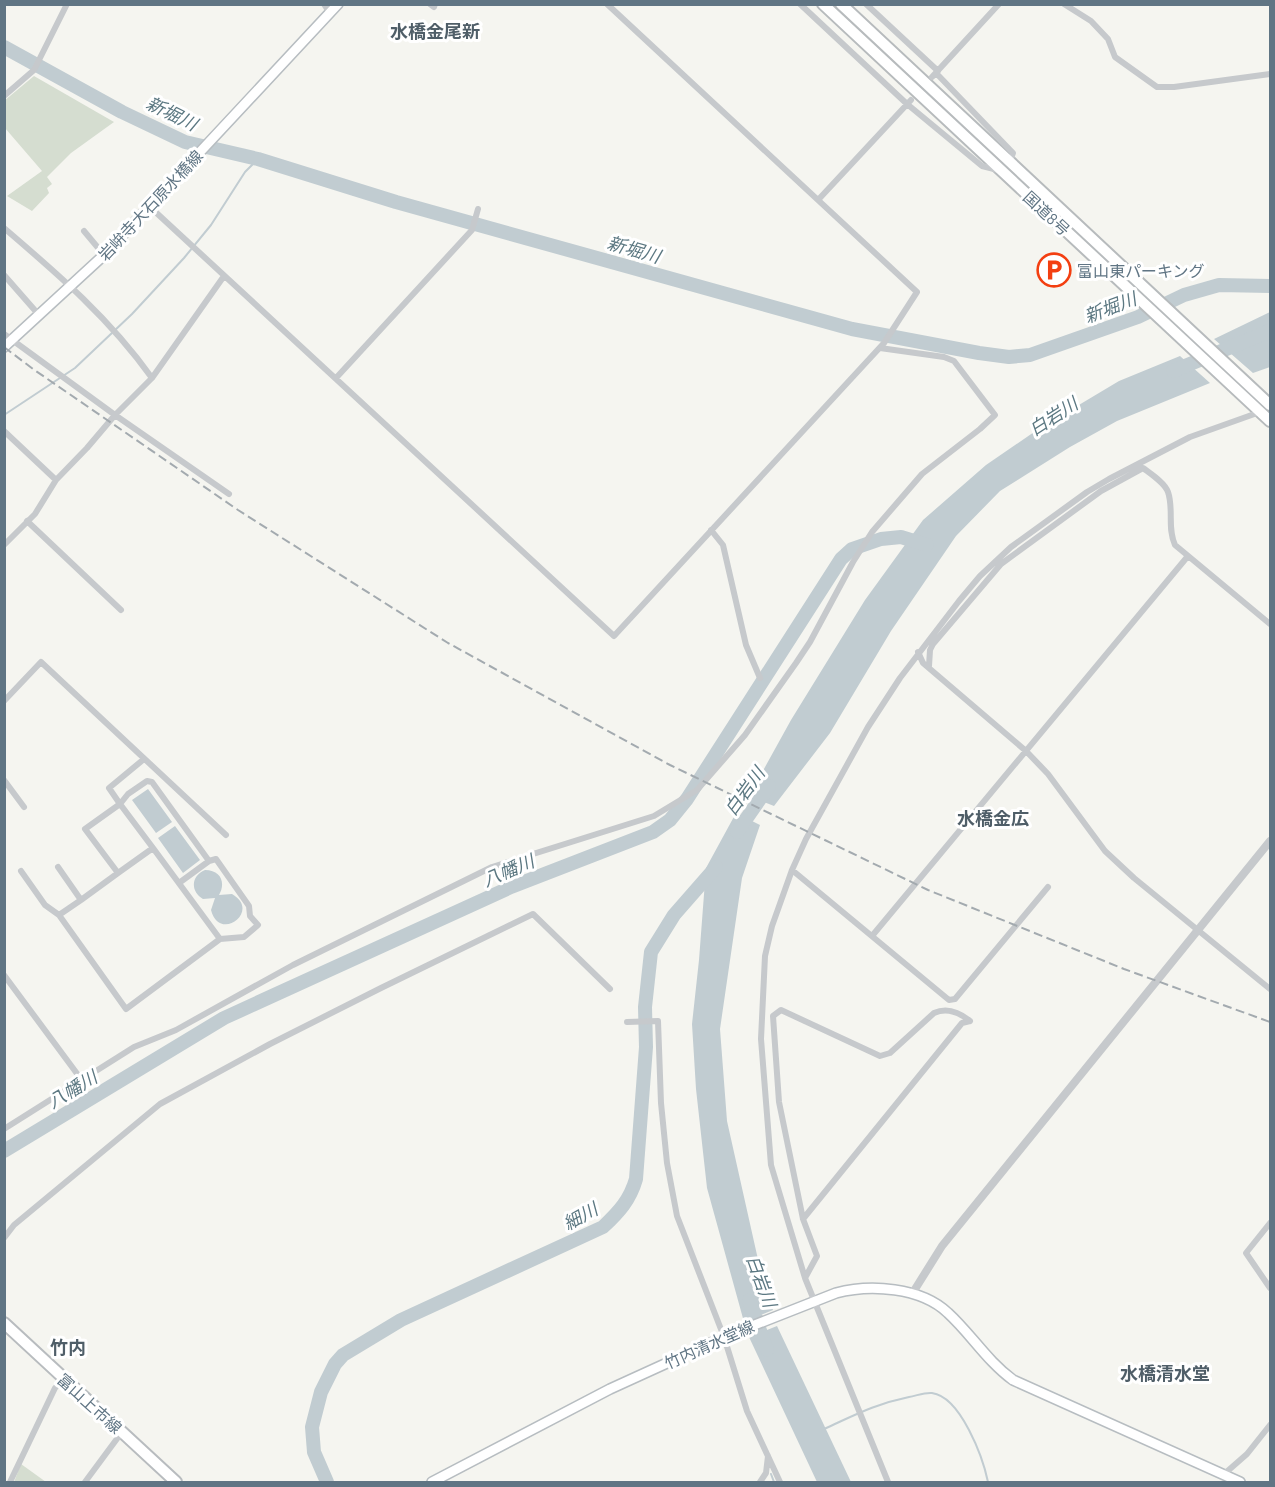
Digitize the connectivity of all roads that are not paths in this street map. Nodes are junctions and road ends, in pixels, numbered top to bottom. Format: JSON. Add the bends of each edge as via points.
{"nodes":[{"id":1,"x":67,"y":4,"type":"edge"},
{"id":2,"x":338,"y":4,"type":"edge"},
{"id":3,"x":430,"y":4,"type":"edge"},
{"id":4,"x":435,"y":4,"type":"edge"},
{"id":5,"x":607,"y":4,"type":"edge"},
{"id":6,"x":800,"y":4,"type":"edge"},
{"id":7,"x":823,"y":4,"type":"edge"},
{"id":8,"x":841,"y":4,"type":"edge"},
{"id":9,"x":866,"y":4,"type":"edge"},
{"id":10,"x":999,"y":4,"type":"edge"},
{"id":11,"x":1064,"y":4,"type":"edge"},
{"id":12,"x":327,"y":9,"type":"edge"},
{"id":13,"x":935,"y":73,"type":"junction"},
{"id":14,"x":1270,"y":74,"type":"edge"},
{"id":15,"x":4,"y":96,"type":"edge"},
{"id":16,"x":909,"y":102,"type":"junction"},
{"id":17,"x":1010,"y":161,"type":"junction"},
{"id":18,"x":1001,"y":171,"type":"junction"},
{"id":19,"x":818,"y":200,"type":"junction"},
{"id":20,"x":149,"y":206,"type":"junction"},
{"id":21,"x":478,"y":209,"type":"dead end"},
{"id":22,"x":5,"y":229,"type":"edge"},
{"id":23,"x":84,"y":231,"type":"dead end"},
{"id":24,"x":104,"y":255,"type":"junction"},
{"id":25,"x":4,"y":275,"type":"edge"},
{"id":26,"x":224,"y":276,"type":"junction"},
{"id":27,"x":72,"y":286,"type":"junction"},
{"id":28,"x":39,"y":315,"type":"junction"},
{"id":29,"x":9,"y":337,"type":"edge"},
{"id":30,"x":882,"y":345,"type":"junction"},
{"id":31,"x":4,"y":347,"type":"edge"},
{"id":32,"x":152,"y":378,"type":"junction"},
{"id":33,"x":336,"y":378,"type":"junction"},
{"id":34,"x":1268,"y":403,"type":"edge"},
{"id":35,"x":1258,"y":410,"type":"junction"},
{"id":36,"x":115,"y":415,"type":"junction"},
{"id":37,"x":1270,"y":421,"type":"edge"},
{"id":38,"x":4,"y":430,"type":"edge"},
{"id":39,"x":56,"y":480,"type":"junction"},
{"id":40,"x":229,"y":494,"type":"dead end"},
{"id":41,"x":27,"y":521,"type":"junction"},
{"id":42,"x":711,"y":530,"type":"junction"},
{"id":43,"x":4,"y":545,"type":"edge"},
{"id":44,"x":1188,"y":556,"type":"junction"},
{"id":45,"x":121,"y":610,"type":"dead end"},
{"id":46,"x":1270,"y":624,"type":"edge"},
{"id":47,"x":918,"y":652,"type":"junction"},
{"id":48,"x":929,"y":666,"type":"junction"},
{"id":49,"x":760,"y":678,"type":"dead end"},
{"id":50,"x":4,"y":701,"type":"edge"},
{"id":51,"x":1026,"y":751,"type":"junction"},
{"id":52,"x":144,"y":759,"type":"junction"},
{"id":53,"x":4,"y":780,"type":"edge"},
{"id":54,"x":120,"y":804,"type":"junction"},
{"id":55,"x":24,"y":807,"type":"dead end"},
{"id":56,"x":226,"y":835,"type":"dead end"},
{"id":57,"x":1270,"y":842,"type":"edge"},
{"id":58,"x":153,"y":848,"type":"junction"},
{"id":59,"x":209,"y":861,"type":"junction"},
{"id":60,"x":58,"y":867,"type":"dead end"},
{"id":61,"x":792,"y":870,"type":"junction"},
{"id":62,"x":21,"y":871,"type":"dead end"},
{"id":63,"x":118,"y":873,"type":"junction"},
{"id":64,"x":179,"y":883,"type":"junction"},
{"id":65,"x":1048,"y":887,"type":"dead end"},
{"id":66,"x":81,"y":900,"type":"junction"},
{"id":67,"x":59,"y":915,"type":"junction"},
{"id":68,"x":1199,"y":930,"type":"junction"},
{"id":69,"x":872,"y":936,"type":"junction"},
{"id":70,"x":220,"y":939,"type":"junction"},
{"id":71,"x":4,"y":975,"type":"edge"},
{"id":72,"x":610,"y":988,"type":"dead end"},
{"id":73,"x":1270,"y":988,"type":"edge"},
{"id":74,"x":627,"y":1022,"type":"dead end"},
{"id":75,"x":81,"y":1079,"type":"junction"},
{"id":76,"x":4,"y":1129,"type":"edge"},
{"id":77,"x":803,"y":1220,"type":"junction"},
{"id":78,"x":1270,"y":1223,"type":"edge"},
{"id":79,"x":4,"y":1238,"type":"edge"},
{"id":80,"x":805,"y":1278,"type":"junction"},
{"id":81,"x":1270,"y":1288,"type":"edge"},
{"id":82,"x":912,"y":1294,"type":"junction"},
{"id":83,"x":813,"y":1301,"type":"junction"},
{"id":84,"x":4,"y":1323,"type":"edge"},
{"id":85,"x":724,"y":1336,"type":"junction"},
{"id":86,"x":64,"y":1379,"type":"junction"},
{"id":87,"x":1269,"y":1429,"type":"edge"},
{"id":88,"x":122,"y":1432,"type":"junction"},
{"id":89,"x":768,"y":1456,"type":"junction"},
{"id":90,"x":1223,"y":1475,"type":"junction"},
{"id":91,"x":10,"y":1482,"type":"edge"},
{"id":92,"x":85,"y":1482,"type":"edge"},
{"id":93,"x":176,"y":1482,"type":"edge"},
{"id":94,"x":432,"y":1482,"type":"edge"},
{"id":95,"x":760,"y":1482,"type":"edge"},
{"id":96,"x":780,"y":1482,"type":"edge"},
{"id":97,"x":888,"y":1482,"type":"edge"},
{"id":98,"x":1240,"y":1482,"type":"edge"}],
"edges":[{"from":1,"to":15,"type":"street","via":[[34,70]]},
{"from":2,"to":12,"type":"main road","name":"岩峅寺大石原水橋線"},
{"from":3,"to":4,"type":"street"},
{"from":5,"to":19,"type":"street"},
{"from":6,"to":16,"type":"street"},
{"from":7,"to":18,"type":"main road","name":"国道8号"},
{"from":8,"to":17,"type":"main road","name":"国道8号"},
{"from":9,"to":13,"type":"street"},
{"from":10,"to":13,"type":"street"},
{"from":11,"to":14,"type":"street","via":[[1091,21],[1108,39],[1115,57],[1157,87]]},
{"from":12,"to":20,"type":"main road","name":"岩峅寺大石原水橋線"},
{"from":13,"to":17,"type":"street","via":[[1013,153]]},
{"from":16,"to":18,"type":"street","via":[[982,166]]},
{"from":16,"to":19,"type":"street"},
{"from":17,"to":34,"type":"main road","name":"国道8号"},
{"from":18,"to":35,"type":"main road","name":"国道8号"},
{"from":19,"to":30,"type":"street","via":[[916,292]]},
{"from":20,"to":24,"type":"main road","name":"岩峅寺大石原水橋線"},
{"from":20,"to":26,"type":"street"},
{"from":21,"to":33,"type":"street","via":[[472,230]]},
{"from":22,"to":27,"type":"street"},
{"from":23,"to":24,"type":"street"},
{"from":24,"to":27,"type":"main road","name":"岩峅寺大石原水橋線"},
{"from":25,"to":28,"type":"street"},
{"from":26,"to":32,"type":"street"},
{"from":26,"to":33,"type":"street"},
{"from":27,"to":28,"type":"main road","name":"岩峅寺大石原水橋線"},
{"from":27,"to":32,"type":"street","via":[[116,332]]},
{"from":28,"to":29,"type":"main road","name":"岩峅寺大石原水橋線"},
{"from":29,"to":31,"type":"main road","name":"岩峅寺大石原水橋線"},
{"from":29,"to":36,"type":"street"},
{"from":30,"to":42,"type":"street"},
{"from":30,"to":75,"type":"street","via":[[954,361],[995,415],[922,474],[872,532],[796,663],[745,735],[697,790],[654,816],[492,867],[293,965],[176,1030],[134,1047]]},
{"from":32,"to":36,"type":"street"},
{"from":33,"to":42,"type":"street","via":[[614,636]]},
{"from":35,"to":37,"type":"main road","name":"国道8号"},
{"from":35,"to":47,"type":"street","via":[[1190,437],[1087,492],[1004,554]]},
{"from":36,"to":39,"type":"street"},
{"from":36,"to":40,"type":"street"},
{"from":38,"to":39,"type":"street"},
{"from":39,"to":41,"type":"street"},
{"from":41,"to":43,"type":"street"},
{"from":41,"to":45,"type":"street"},
{"from":42,"to":49,"type":"street","via":[[723,545],[747,645]]},
{"from":44,"to":46,"type":"street"},
{"from":44,"to":48,"type":"street","via":[[1172,540],[1168,492],[1143,468],[1101,491],[1001,564],[933,644]]},
{"from":44,"to":51,"type":"street"},
{"from":47,"to":48,"type":"street"},
{"from":47,"to":61,"type":"street","via":[[868,728]]},
{"from":48,"to":51,"type":"street"},
{"from":50,"to":52,"type":"street","via":[[40,662]]},
{"from":51,"to":68,"type":"street","via":[[1105,851]]},
{"from":51,"to":69,"type":"street"},
{"from":52,"to":54,"type":"street","via":[[109,788]]},
{"from":52,"to":56,"type":"street"},
{"from":53,"to":55,"type":"street"},
{"from":54,"to":58,"type":"street"},
{"from":54,"to":59,"type":"street","via":[[128,794],[147,781],[152,782]]},
{"from":54,"to":63,"type":"street","via":[[85,829]]},
{"from":57,"to":68,"type":"street"},
{"from":58,"to":63,"type":"street"},
{"from":58,"to":64,"type":"street"},
{"from":59,"to":64,"type":"street"},
{"from":59,"to":70,"type":"street","via":[[216,859],[258,925],[244,937]]},
{"from":60,"to":66,"type":"street"},
{"from":61,"to":69,"type":"street"},
{"from":61,"to":80,"type":"street","via":[[765,956],[761,1039],[771,1165]]},
{"from":62,"to":67,"type":"street","via":[[45,905]]},
{"from":63,"to":66,"type":"street"},
{"from":64,"to":70,"type":"street"},
{"from":65,"to":69,"type":"street","via":[[955,999],[948,1000]]},
{"from":66,"to":67,"type":"street"},
{"from":67,"to":70,"type":"street","via":[[126,1008]]},
{"from":68,"to":73,"type":"street"},
{"from":68,"to":82,"type":"street","via":[[942,1246]]},
{"from":71,"to":75,"type":"street"},
{"from":72,"to":79,"type":"street","via":[[533,914],[270,1044],[160,1104],[14,1225]]},
{"from":74,"to":85,"type":"street","via":[[658,1021],[662,1113],[677,1216]]},
{"from":75,"to":76,"type":"street"},
{"from":77,"to":77,"type":"street","via":[[962,1023],[970,1022],[963,1016],[941,1010],[934,1013],[890,1053],[880,1056],[781,1010],[773,1016],[778,1102]]},
{"from":77,"to":80,"type":"street","via":[[817,1256]]},
{"from":78,"to":81,"type":"street","via":[[1246,1254]]},
{"from":80,"to":83,"type":"street"},
{"from":82,"to":83,"type":"main road","name":"竹内清水堂線","via":[[879,1287],[853,1289]]},
{"from":82,"to":90,"type":"main road","name":"竹内清水堂線","via":[[946,1311],[997,1368],[1013,1380]]},
{"from":83,"to":85,"type":"main road","name":"竹内清水堂線"},
{"from":83,"to":97,"type":"street"},
{"from":84,"to":86,"type":"main road","name":"富山上市線"},
{"from":85,"to":89,"type":"street","via":[[747,1411]]},
{"from":85,"to":94,"type":"main road","name":"竹内清水堂線","via":[[610,1389]]},
{"from":86,"to":88,"type":"main road","name":"富山上市線"},
{"from":86,"to":91,"type":"street","via":[[54,1388]]},
{"from":87,"to":90,"type":"street"},
{"from":88,"to":92,"type":"street"},
{"from":88,"to":93,"type":"main road","name":"富山上市線"},
{"from":89,"to":95,"type":"street","via":[[766,1473]]},
{"from":89,"to":96,"type":"street"},
{"from":90,"to":98,"type":"main road","name":"竹内清水堂線"}]}
